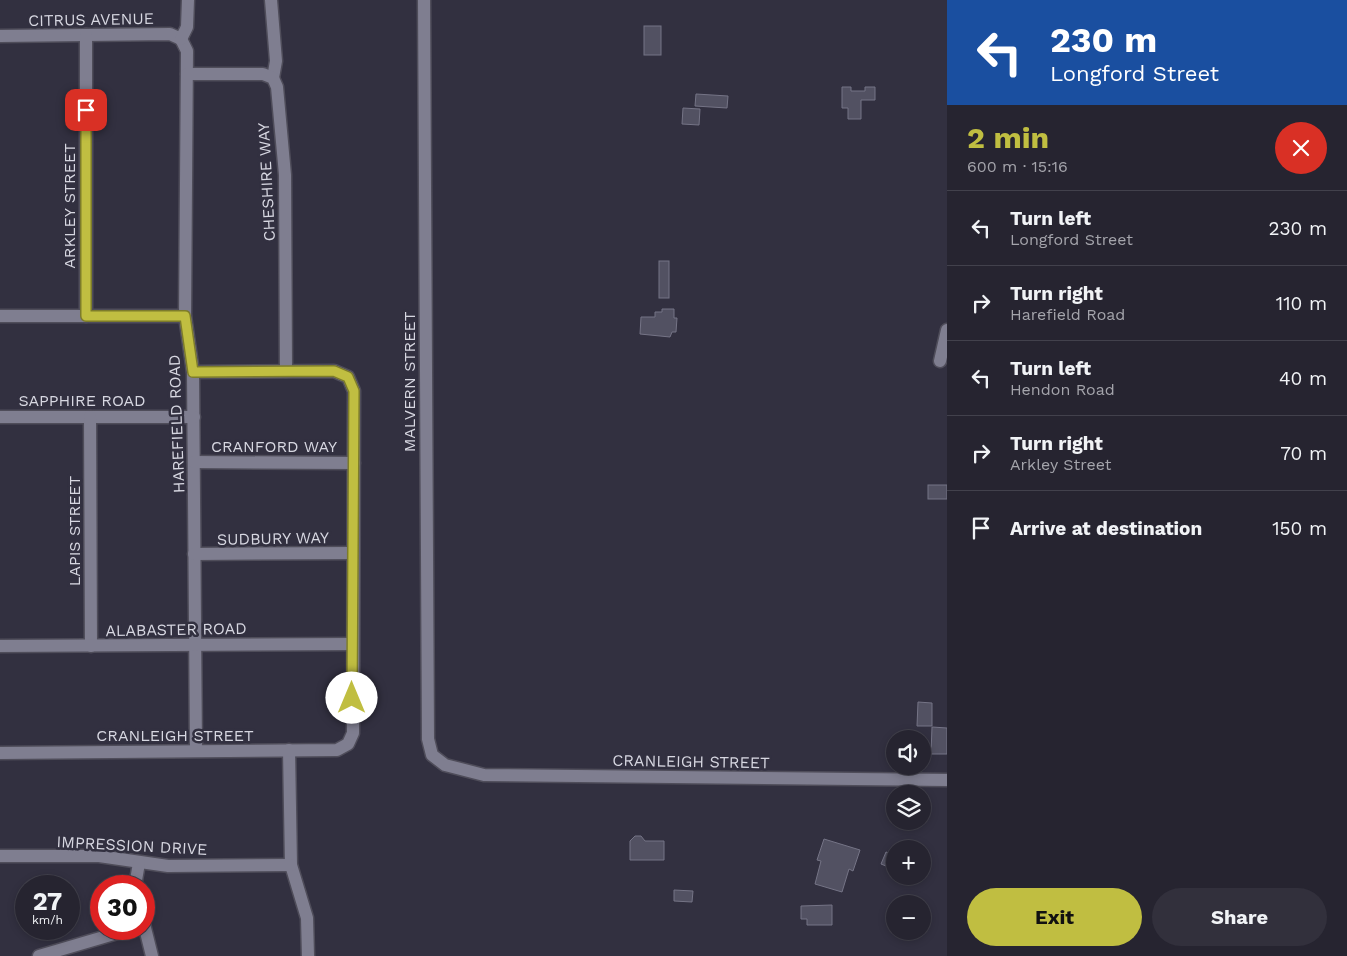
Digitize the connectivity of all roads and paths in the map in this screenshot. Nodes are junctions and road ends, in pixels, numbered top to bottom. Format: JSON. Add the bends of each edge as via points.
{"nodes":[{"id":1,"x":188,"y":0,"type":"edge"},
{"id":2,"x":271,"y":0,"type":"edge"},
{"id":3,"x":424,"y":0,"type":"edge"},
{"id":4,"x":0,"y":36,"type":"edge"},
{"id":5,"x":86,"y":36,"type":"junction"},
{"id":6,"x":181,"y":39,"type":"junction"},
{"id":7,"x":187,"y":74,"type":"junction"},
{"id":8,"x":273,"y":78,"type":"junction"},
{"id":9,"x":0,"y":316,"type":"edge"},
{"id":10,"x":86,"y":316,"type":"junction"},
{"id":11,"x":185,"y":316,"type":"junction"},
{"id":12,"x":947,"y":330,"type":"edge"},
{"id":13,"x":940,"y":360,"type":"dead end"},
{"id":14,"x":286,"y":371,"type":"junction"},
{"id":15,"x":193,"y":372,"type":"junction"},
{"id":16,"x":0,"y":417,"type":"edge"},
{"id":17,"x":90,"y":417,"type":"junction"},
{"id":18,"x":194,"y":417,"type":"junction"},
{"id":19,"x":194,"y":462,"type":"junction"},
{"id":20,"x":354,"y":463,"type":"junction"},
{"id":21,"x":352,"y":553,"type":"junction"},
{"id":22,"x":194,"y":554,"type":"junction"},
{"id":23,"x":194,"y":644,"type":"junction"},
{"id":24,"x":352,"y":644,"type":"junction"},
{"id":25,"x":0,"y":646,"type":"edge"},
{"id":26,"x":91,"y":646,"type":"junction"},
{"id":27,"x":196,"y":750,"type":"junction"},
{"id":28,"x":289,"y":750,"type":"junction"},
{"id":29,"x":0,"y":753,"type":"edge"},
{"id":30,"x":438,"y":760,"type":"joint"},
{"id":31,"x":947,"y":780,"type":"edge"},
{"id":32,"x":0,"y":856,"type":"edge"},
{"id":33,"x":139,"y":863,"type":"junction"},
{"id":34,"x":291,"y":865,"type":"junction"},
{"id":35,"x":136,"y":875,"type":"edge"},
{"id":36,"x":93,"y":940,"type":"edge"},
{"id":37,"x":148,"y":940,"type":"edge"},
{"id":38,"x":38,"y":956,"type":"edge"},
{"id":39,"x":152,"y":956,"type":"edge"},
{"id":40,"x":308,"y":956,"type":"edge"}],
"edges":[{"from":1,"to":6,"type":"street","via":[[187,27]]},
{"from":2,"to":8,"type":"street","name":"CHESHIRE WAY","via":[[276,61]]},
{"from":3,"to":30,"type":"street","name":"MALVERN STREET","via":[[428,739],[432,755]]},
{"from":4,"to":5,"type":"street","name":"CITRUS AVENUE"},
{"from":5,"to":6,"type":"street","name":"CITRUS AVENUE","via":[[170,34]]},
{"from":5,"to":10,"type":"street","name":"ARKLEY STREET"},
{"from":6,"to":7,"type":"street","name":"HAREFIELD ROAD","via":[[187,51]]},
{"from":7,"to":8,"type":"street","via":[[263,74]]},
{"from":7,"to":11,"type":"street","name":"HAREFIELD ROAD"},
{"from":8,"to":14,"type":"street","name":"CHESHIRE WAY","via":[[277,87],[285,175]]},
{"from":9,"to":10,"type":"street"},
{"from":10,"to":11,"type":"street"},
{"from":11,"to":15,"type":"street","name":"HAREFIELD ROAD"},
{"from":12,"to":13,"type":"street"},
{"from":14,"to":15,"type":"street"},
{"from":14,"to":20,"type":"street","via":[[334,371],[348,377],[354,391]]},
{"from":15,"to":18,"type":"street","name":"HAREFIELD ROAD"},
{"from":16,"to":17,"type":"street","name":"SAPPHIRE ROAD"},
{"from":17,"to":18,"type":"street","name":"SAPPHIRE ROAD"},
{"from":17,"to":26,"type":"street","name":"LAPIS STREET"},
{"from":18,"to":19,"type":"street","name":"HAREFIELD ROAD"},
{"from":19,"to":20,"type":"street","name":"CRANFORD WAY"},
{"from":19,"to":22,"type":"street","name":"HAREFIELD ROAD"},
{"from":20,"to":21,"type":"street"},
{"from":21,"to":22,"type":"street","name":"SUDBURY WAY"},
{"from":21,"to":24,"type":"street"},
{"from":22,"to":23,"type":"street","name":"HAREFIELD ROAD"},
{"from":23,"to":24,"type":"street","name":"ALABASTER ROAD"},
{"from":23,"to":26,"type":"street","name":"ALABASTER ROAD"},
{"from":23,"to":27,"type":"street","name":"HAREFIELD ROAD"},
{"from":24,"to":28,"type":"street","name":"CRANLEIGH STREET","via":[[353,733],[348,744],[337,750]]},
{"from":25,"to":26,"type":"street","name":"ALABASTER ROAD"},
{"from":27,"to":28,"type":"street","name":"CRANLEIGH STREET"},
{"from":27,"to":29,"type":"street","name":"CRANLEIGH STREET"},
{"from":28,"to":34,"type":"street"},
{"from":30,"to":31,"type":"street","name":"CRANLEIGH STREET","via":[[445,766],[484,775]]},
{"from":32,"to":33,"type":"street","name":"IMPRESSION DRIVE","via":[[99,856]]},
{"from":33,"to":34,"type":"street","name":"IMPRESSION DRIVE","via":[[168,866]]},
{"from":33,"to":35,"type":"street"},
{"from":34,"to":40,"type":"street","via":[[307,918]]},
{"from":36,"to":38,"type":"street"},
{"from":37,"to":39,"type":"street"}]}
